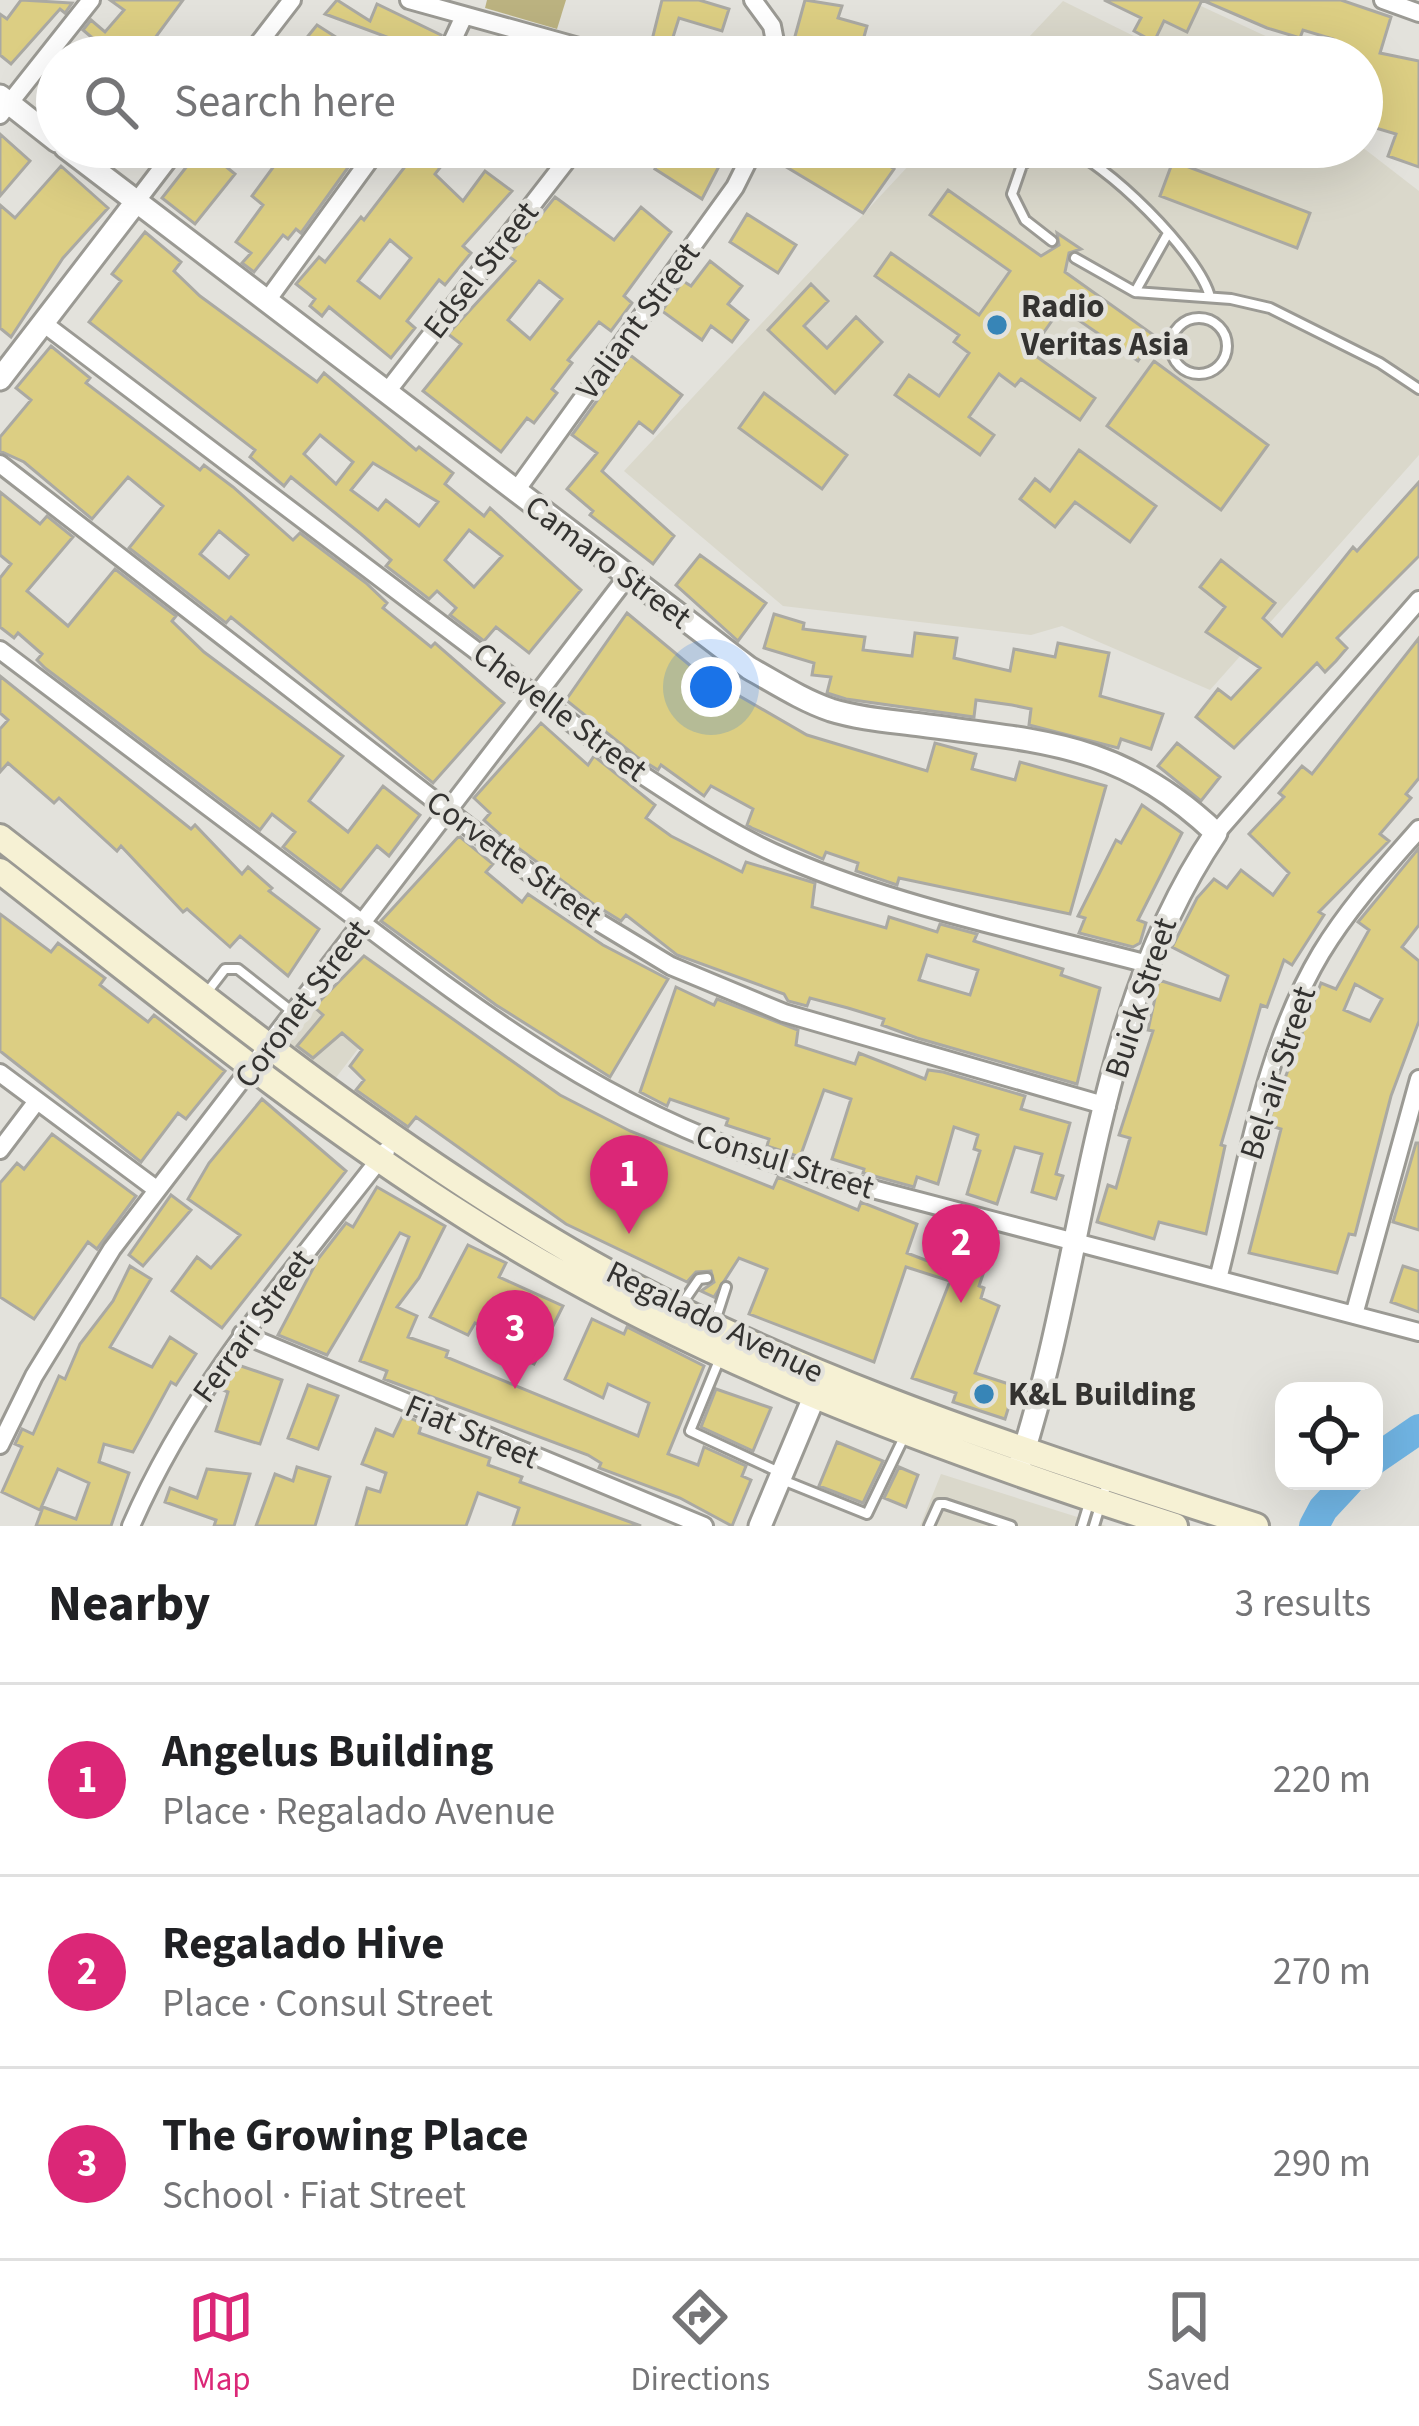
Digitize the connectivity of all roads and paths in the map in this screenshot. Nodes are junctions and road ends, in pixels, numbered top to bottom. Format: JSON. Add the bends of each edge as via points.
{"nodes":[{"id":1,"x":91,"y":0,"type":"edge"},
{"id":2,"x":292,"y":0,"type":"edge"},
{"id":3,"x":409,"y":0,"type":"edge"},
{"id":4,"x":753,"y":0,"type":"edge"},
{"id":5,"x":1383,"y":0,"type":"edge"},
{"id":6,"x":1419,"y":13,"type":"edge"},
{"id":7,"x":464,"y":16,"type":"junction"},
{"id":8,"x":61,"y":36,"type":"edge"},
{"id":9,"x":264,"y":36,"type":"edge"},
{"id":10,"x":455,"y":36,"type":"edge"},
{"id":11,"x":538,"y":36,"type":"edge"},
{"id":12,"x":774,"y":36,"type":"edge"},
{"id":13,"x":36,"y":66,"type":"edge"},
{"id":14,"x":3,"y":105,"type":"edge"},
{"id":15,"x":36,"y":127,"type":"edge"},
{"id":16,"x":92,"y":168,"type":"edge"},
{"id":17,"x":162,"y":168,"type":"edge"},
{"id":18,"x":364,"y":168,"type":"edge"},
{"id":19,"x":561,"y":168,"type":"edge"},
{"id":20,"x":744,"y":168,"type":"edge"},
{"id":21,"x":1021,"y":168,"type":"edge"},
{"id":22,"x":1099,"y":168,"type":"edge"},
{"id":23,"x":136,"y":202,"type":"junction"},
{"id":24,"x":1168,"y":235,"type":"junction"},
{"id":25,"x":1052,"y":242,"type":"dead end"},
{"id":26,"x":1075,"y":258,"type":"dead end"},
{"id":27,"x":1135,"y":292,"type":"junction"},
{"id":28,"x":1210,"y":297,"type":"junction"},
{"id":29,"x":266,"y":302,"type":"junction"},
{"id":30,"x":1192,"y":318,"type":"joint"},
{"id":31,"x":43,"y":323,"type":"junction"},
{"id":32,"x":0,"y":379,"type":"edge"},
{"id":33,"x":1419,"y":389,"type":"edge"},
{"id":34,"x":386,"y":393,"type":"junction"},
{"id":35,"x":0,"y":464,"type":"edge"},
{"id":36,"x":515,"y":492,"type":"junction"},
{"id":37,"x":627,"y":577,"type":"junction"},
{"id":38,"x":1419,"y":600,"type":"edge"},
{"id":39,"x":0,"y":650,"type":"edge"},
{"id":40,"x":537,"y":695,"type":"junction"},
{"id":41,"x":448,"y":812,"type":"junction"},
{"id":42,"x":1419,"y":829,"type":"edge"},
{"id":43,"x":1216,"y":832,"type":"junction"},
{"id":44,"x":0,"y":837,"type":"edge"},
{"id":45,"x":0,"y":872,"type":"edge"},
{"id":46,"x":363,"y":924,"type":"junction"},
{"id":47,"x":1148,"y":964,"type":"junction"},
{"id":48,"x":205,"y":996,"type":"junction"},
{"id":49,"x":295,"y":1014,"type":"junction"},
{"id":50,"x":270,"y":1046,"type":"junction"},
{"id":51,"x":254,"y":1068,"type":"junction"},
{"id":52,"x":0,"y":1073,"type":"edge"},
{"id":53,"x":1419,"y":1079,"type":"edge"},
{"id":54,"x":37,"y":1102,"type":"junction"},
{"id":55,"x":1107,"y":1106,"type":"junction"},
{"id":56,"x":387,"y":1149,"type":"junction"},
{"id":57,"x":0,"y":1150,"type":"edge"},
{"id":58,"x":156,"y":1190,"type":"junction"},
{"id":59,"x":1073,"y":1242,"type":"junction"},
{"id":60,"x":707,"y":1278,"type":"dead end"},
{"id":61,"x":1218,"y":1279,"type":"junction"},
{"id":62,"x":726,"y":1287,"type":"dead end"},
{"id":63,"x":680,"y":1306,"type":"junction"},
{"id":64,"x":1354,"y":1315,"type":"junction"},
{"id":65,"x":714,"y":1323,"type":"junction"},
{"id":66,"x":1419,"y":1332,"type":"edge"},
{"id":67,"x":242,"y":1334,"type":"junction"},
{"id":68,"x":722,"y":1354,"type":"junction"},
{"id":69,"x":819,"y":1386,"type":"junction"},
{"id":70,"x":905,"y":1434,"type":"junction"},
{"id":71,"x":0,"y":1444,"type":"edge"},
{"id":72,"x":1020,"y":1462,"type":"junction"},
{"id":73,"x":779,"y":1475,"type":"junction"},
{"id":74,"x":1099,"y":1496,"type":"edge"},
{"id":75,"x":138,"y":1524,"type":"edge"},
{"id":76,"x":704,"y":1526,"type":"edge"},
{"id":77,"x":760,"y":1526,"type":"edge"},
{"id":78,"x":929,"y":1526,"type":"edge"},
{"id":79,"x":1011,"y":1526,"type":"edge"},
{"id":80,"x":1082,"y":1526,"type":"edge"},
{"id":81,"x":1175,"y":1526,"type":"edge"},
{"id":82,"x":1256,"y":1526,"type":"edge"}],
"edges":[{"from":1,"to":8,"type":"street"},
{"from":2,"to":9,"type":"street"},
{"from":3,"to":7,"type":"street"},
{"from":4,"to":12,"type":"street"},
{"from":5,"to":6,"type":"street"},
{"from":7,"to":10,"type":"street"},
{"from":7,"to":11,"type":"street"},
{"from":13,"to":14,"type":"street"},
{"from":14,"to":15,"type":"street"},
{"from":16,"to":23,"type":"street","name":"Camaro Street"},
{"from":17,"to":23,"type":"street"},
{"from":18,"to":29,"type":"street"},
{"from":19,"to":34,"type":"street","name":"Edsel Street"},
{"from":20,"to":36,"type":"street","name":"Valiant Street"},
{"from":21,"to":25,"type":"lane","via":[[1012,194],[1024,220]]},
{"from":22,"to":24,"type":"lane"},
{"from":23,"to":29,"type":"street","name":"Camaro Street"},
{"from":23,"to":31,"type":"street"},
{"from":24,"to":27,"type":"lane"},
{"from":24,"to":28,"type":"lane","via":[[1200,271]]},
{"from":26,"to":27,"type":"lane"},
{"from":27,"to":28,"type":"lane"},
{"from":28,"to":33,"type":"lane","via":[[1289,316]]},
{"from":29,"to":34,"type":"street","name":"Camaro Street"},
{"from":30,"to":30,"type":"lane","via":[[1176,328],[1172,355],[1183,370],[1201,375],[1218,367],[1227,341],[1218,325]]},
{"from":31,"to":32,"type":"street"},
{"from":31,"to":40,"type":"street","name":"Chevelle Street"},
{"from":34,"to":36,"type":"street","name":"Camaro Street"},
{"from":35,"to":41,"type":"street","name":"Corvette Street"},
{"from":36,"to":37,"type":"street","name":"Camaro Street"},
{"from":37,"to":40,"type":"street","name":"Coronet Street"},
{"from":37,"to":43,"type":"street","name":"Camaro Street","via":[[805,700],[858,717],[1106,758],[1168,790]]},
{"from":38,"to":43,"type":"street","name":"Buick Street"},
{"from":39,"to":46,"type":"street","name":"Consul Street"},
{"from":40,"to":41,"type":"street","name":"Coronet Street"},
{"from":40,"to":47,"type":"street","name":"Chevelle Street","via":[[630,767],[784,858],[892,897]]},
{"from":41,"to":46,"type":"street","name":"Coronet Street"},
{"from":41,"to":55,"type":"street","name":"Corvette Street","via":[[585,914],[726,992]]},
{"from":42,"to":61,"type":"street","name":"Bel-air Street","via":[[1356,901],[1301,991],[1274,1062]]},
{"from":43,"to":47,"type":"street","name":"Buick Street","via":[[1174,898]]},
{"from":44,"to":48,"type":"main road","name":"Regalado Avenue"},
{"from":45,"to":51,"type":"main road","name":"Regalado Avenue"},
{"from":46,"to":49,"type":"street","name":"Coronet Street"},
{"from":46,"to":59,"type":"street","name":"Consul Street","via":[[514,1038],[674,1127],[781,1165]]},
{"from":47,"to":55,"type":"street","name":"Buick Street"},
{"from":48,"to":49,"type":"lane","via":[[225,969],[238,970]]},
{"from":48,"to":50,"type":"main road","name":"Regalado Avenue"},
{"from":49,"to":50,"type":"street","name":"Coronet Street"},
{"from":50,"to":51,"type":"street","name":"Coronet Street"},
{"from":50,"to":56,"type":"main road","name":"Regalado Avenue"},
{"from":51,"to":56,"type":"main road","name":"Regalado Avenue"},
{"from":51,"to":58,"type":"street","name":"Coronet Street"},
{"from":52,"to":54,"type":"street"},
{"from":53,"to":64,"type":"street"},
{"from":54,"to":57,"type":"street"},
{"from":54,"to":58,"type":"street"},
{"from":55,"to":59,"type":"street","name":"Buick Street"},
{"from":56,"to":63,"type":"main road","name":"Regalado Avenue"},
{"from":56,"to":67,"type":"street","name":"Ferrari Street"},
{"from":56,"to":68,"type":"main road","name":"Regalado Avenue","via":[[548,1266]]},
{"from":58,"to":71,"type":"street","name":"Coronet Street","via":[[71,1311]]},
{"from":59,"to":61,"type":"street","name":"Consul Street"},
{"from":59,"to":72,"type":"street","name":"Buick Street"},
{"from":60,"to":63,"type":"lane"},
{"from":61,"to":64,"type":"street","name":"Consul Street"},
{"from":62,"to":65,"type":"lane"},
{"from":63,"to":65,"type":"main road","name":"Regalado Avenue"},
{"from":64,"to":66,"type":"street","name":"Consul Street"},
{"from":65,"to":69,"type":"main road","name":"Regalado Avenue"},
{"from":67,"to":75,"type":"street","name":"Ferrari Street","via":[[182,1428]]},
{"from":67,"to":76,"type":"street","name":"Fiat Street"},
{"from":68,"to":69,"type":"main road","name":"Regalado Avenue"},
{"from":68,"to":73,"type":"lane","via":[[690,1430]]},
{"from":69,"to":70,"type":"main road","name":"Regalado Avenue"},
{"from":69,"to":72,"type":"main road","name":"Regalado Avenue"},
{"from":69,"to":73,"type":"street"},
{"from":70,"to":72,"type":"main road","name":"Regalado Avenue"},
{"from":70,"to":73,"type":"lane","via":[[867,1514]]},
{"from":72,"to":74,"type":"main road","name":"Regalado Avenue"},
{"from":73,"to":77,"type":"street"},
{"from":74,"to":80,"type":"lane"},
{"from":74,"to":81,"type":"main road","name":"Regalado Avenue"},
{"from":74,"to":82,"type":"main road","name":"Regalado Avenue"},
{"from":78,"to":79,"type":"lane","via":[[945,1504]]}]}
